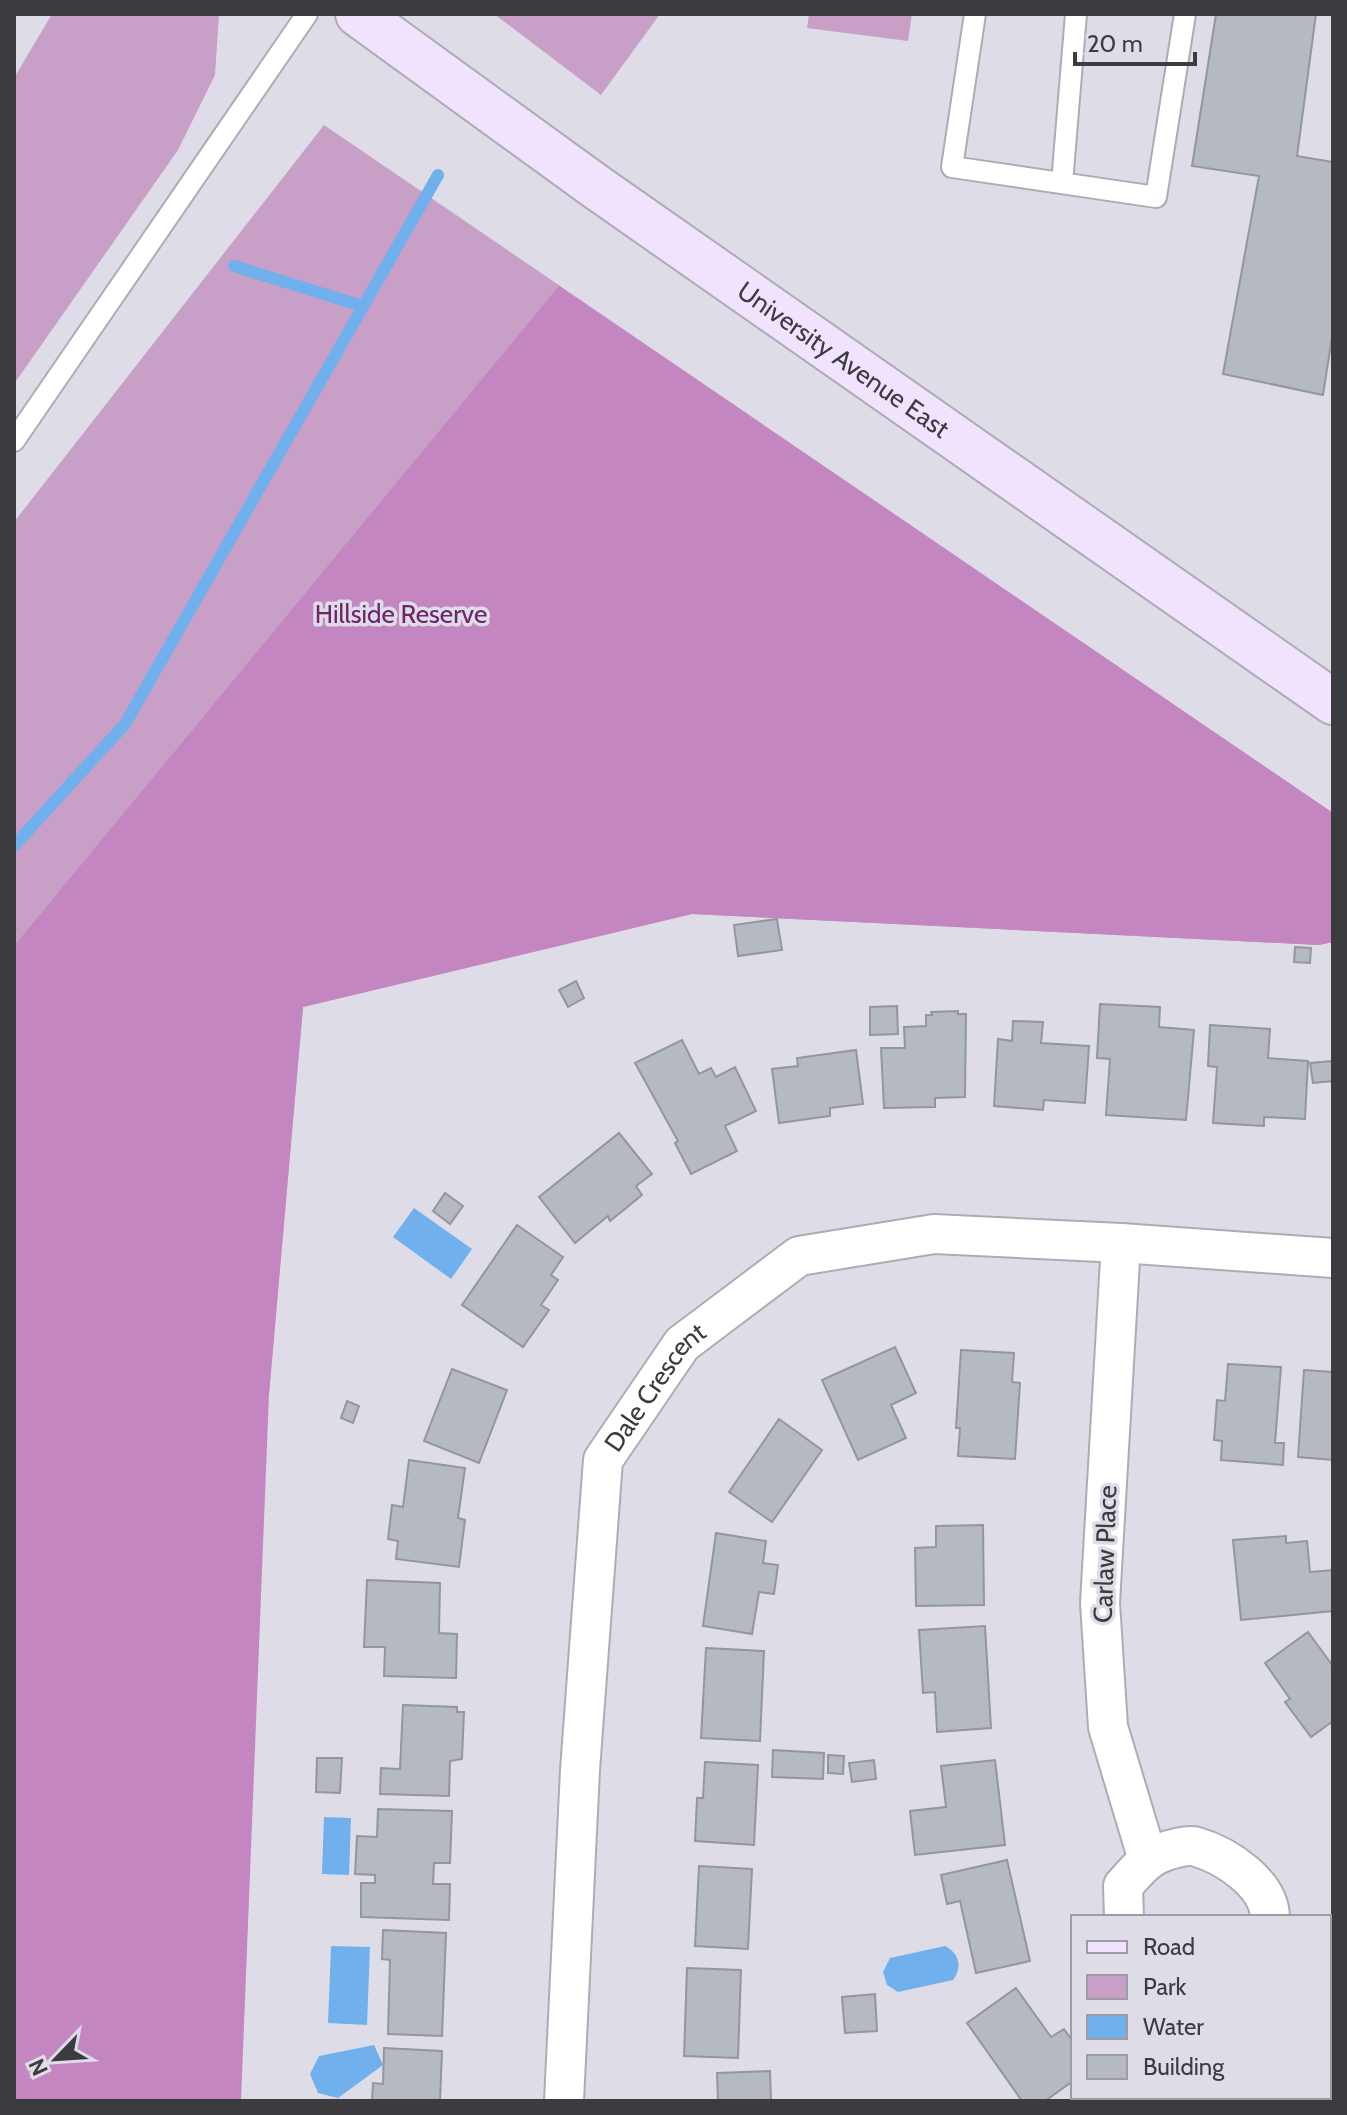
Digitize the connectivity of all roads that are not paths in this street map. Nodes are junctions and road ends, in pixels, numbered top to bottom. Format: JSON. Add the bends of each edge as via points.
{"nodes":[{"id":1,"x":307,"y":14,"type":"edge"},
{"id":2,"x":358,"y":14,"type":"edge"},
{"id":3,"x":975,"y":14,"type":"edge"},
{"id":4,"x":1076,"y":14,"type":"edge"},
{"id":5,"x":1185,"y":14,"type":"edge"},
{"id":6,"x":1062,"y":183,"type":"junction"},
{"id":7,"x":14,"y":441,"type":"edge"},
{"id":8,"x":1333,"y":702,"type":"edge"},
{"id":9,"x":1121,"y":1243,"type":"junction"},
{"id":10,"x":1333,"y":1258,"type":"edge"},
{"id":11,"x":1148,"y":1860,"type":"junction"},
{"id":12,"x":1124,"y":1915,"type":"edge"},
{"id":13,"x":1270,"y":1915,"type":"edge"},
{"id":14,"x":564,"y":2101,"type":"edge"}],
"edges":[{"from":1,"to":7,"type":"lane"},
{"from":2,"to":8,"type":"main road","name":"University Avenue East"},
{"from":3,"to":6,"type":"lane","via":[[952,167]]},
{"from":4,"to":6,"type":"lane"},
{"from":5,"to":6,"type":"lane","via":[[1156,197]]},
{"from":9,"to":10,"type":"street","name":"Dale Crescent"},
{"from":9,"to":11,"type":"street","name":"Carlaw Place","via":[[1100,1603],[1108,1727]]},
{"from":9,"to":14,"type":"street","name":"Dale Crescent","via":[[934,1234],[799,1256],[682,1344],[603,1460],[580,1770]]},
{"from":11,"to":12,"type":"street","via":[[1123,1886]]},
{"from":11,"to":13,"type":"street","via":[[1194,1845],[1238,1867],[1270,1903]]}]}
